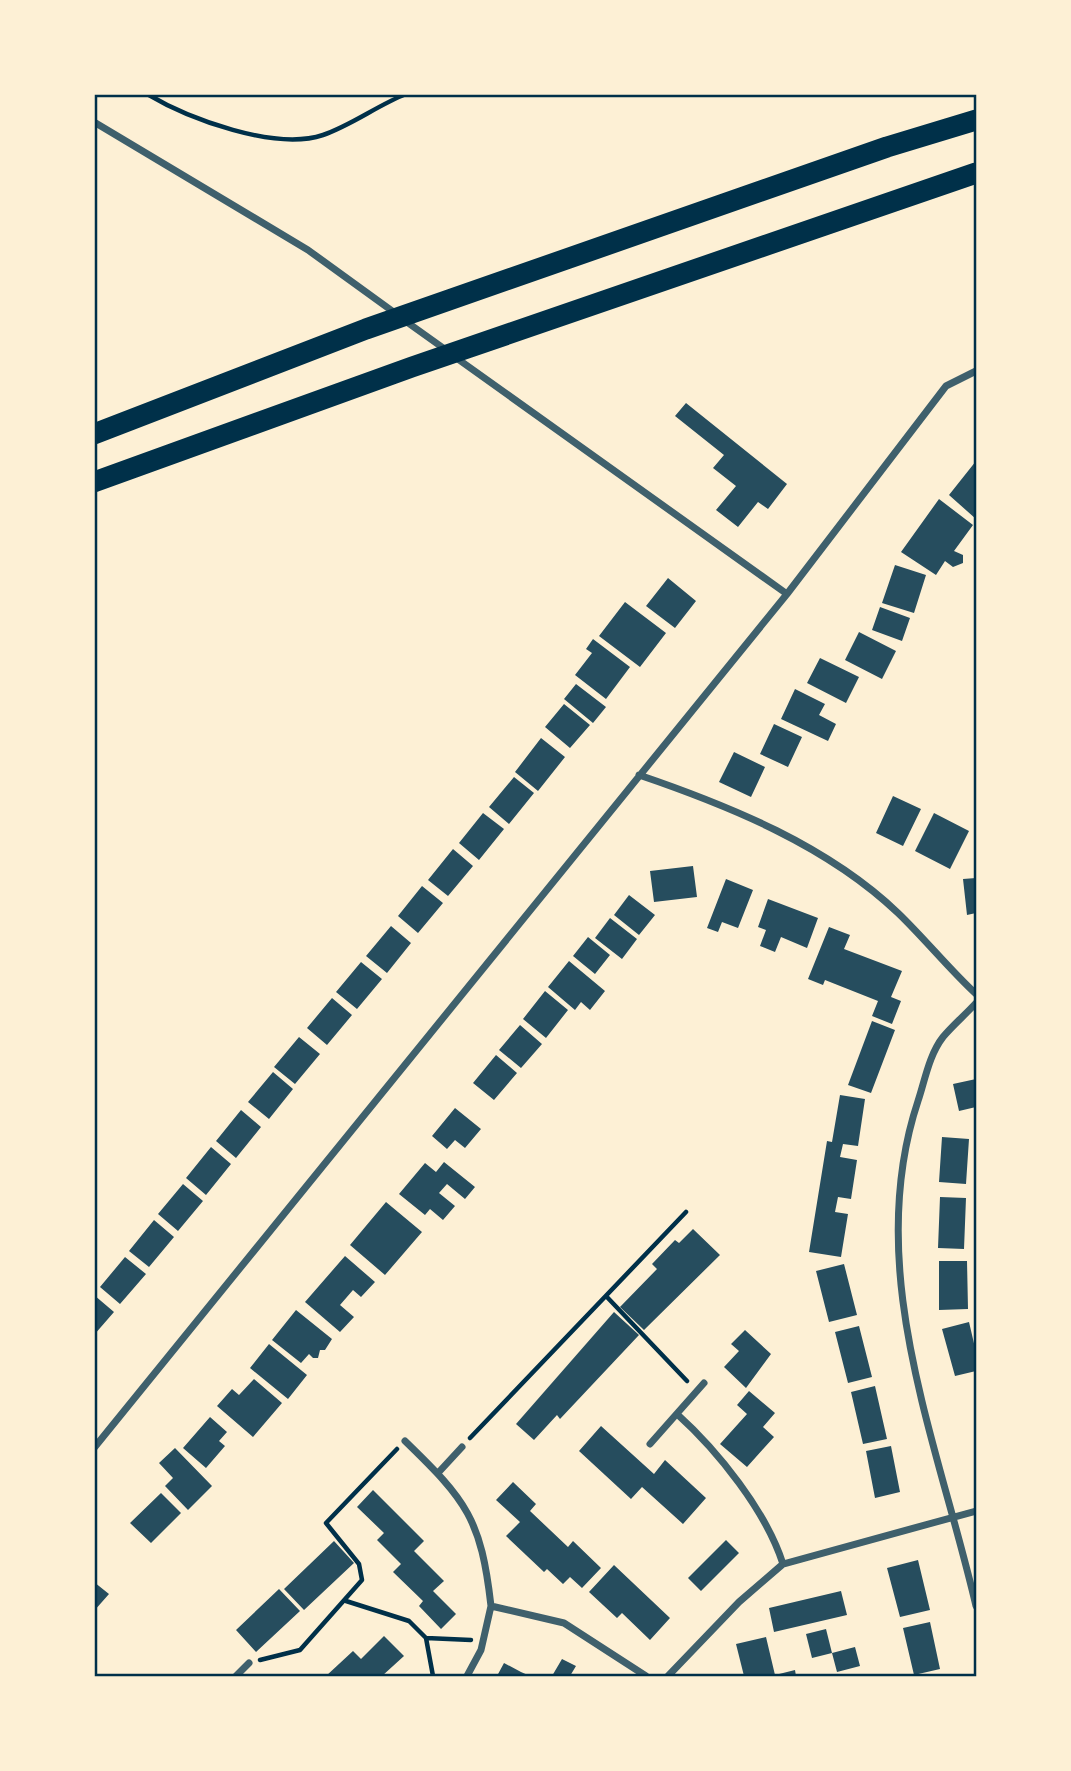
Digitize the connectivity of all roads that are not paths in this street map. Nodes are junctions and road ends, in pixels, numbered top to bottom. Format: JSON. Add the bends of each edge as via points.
{"nodes":[{"id":1,"x":976,"y":120,"type":"edge"},
{"id":2,"x":94,"y":122,"type":"edge"},
{"id":3,"x":976,"y":173,"type":"edge"},
{"id":4,"x":976,"y":371,"type":"edge"},
{"id":5,"x":94,"y":433,"type":"edge"},
{"id":6,"x":94,"y":482,"type":"edge"},
{"id":7,"x":787,"y":594,"type":"junction"},
{"id":8,"x":639,"y":775,"type":"junction"},
{"id":9,"x":976,"y":994,"type":"edge"},
{"id":10,"x":976,"y":1003,"type":"edge"},
{"id":11,"x":704,"y":1383,"type":"dead end"},
{"id":12,"x":677,"y":1414,"type":"junction"},
{"id":13,"x":405,"y":1441,"type":"road end"},
{"id":14,"x":650,"y":1444,"type":"dead end"},
{"id":15,"x":462,"y":1447,"type":"road end"},
{"id":16,"x":94,"y":1448,"type":"edge"},
{"id":17,"x":438,"y":1473,"type":"junction"},
{"id":18,"x":976,"y":1511,"type":"edge"},
{"id":19,"x":956,"y":1516,"type":"junction"},
{"id":20,"x":783,"y":1563,"type":"junction"},
{"id":21,"x":491,"y":1606,"type":"junction"},
{"id":22,"x":976,"y":1606,"type":"edge"},
{"id":23,"x":249,"y":1662,"type":"road end"},
{"id":24,"x":236,"y":1676,"type":"edge"},
{"id":25,"x":467,"y":1676,"type":"edge"},
{"id":26,"x":646,"y":1676,"type":"edge"},
{"id":27,"x":668,"y":1676,"type":"edge"}],
"edges":[{"from":1,"to":5,"type":"highway","via":[[366,329]]},
{"from":2,"to":7,"type":"street","via":[[308,250]]},
{"from":3,"to":6,"type":"highway"},
{"from":4,"to":7,"type":"street","via":[[946,386]]},
{"from":7,"to":8,"type":"street"},
{"from":8,"to":9,"type":"street","via":[[769,828],[832,863],[897,912]]},
{"from":8,"to":16,"type":"street"},
{"from":10,"to":19,"type":"street","via":[[933,1053],[909,1128],[898,1183],[899,1280],[913,1365]]},
{"from":11,"to":12,"type":"street"},
{"from":12,"to":14,"type":"street"},
{"from":12,"to":20,"type":"street","via":[[702,1436],[749,1500],[775,1539]]},
{"from":13,"to":17,"type":"street"},
{"from":15,"to":17,"type":"street"},
{"from":17,"to":21,"type":"street","via":[[461,1500],[481,1540]]},
{"from":18,"to":19,"type":"street"},
{"from":19,"to":20,"type":"street"},
{"from":19,"to":22,"type":"street"},
{"from":20,"to":27,"type":"street"},
{"from":21,"to":25,"type":"street"},
{"from":21,"to":26,"type":"street","via":[[564,1623]]},
{"from":23,"to":24,"type":"street"}]}
